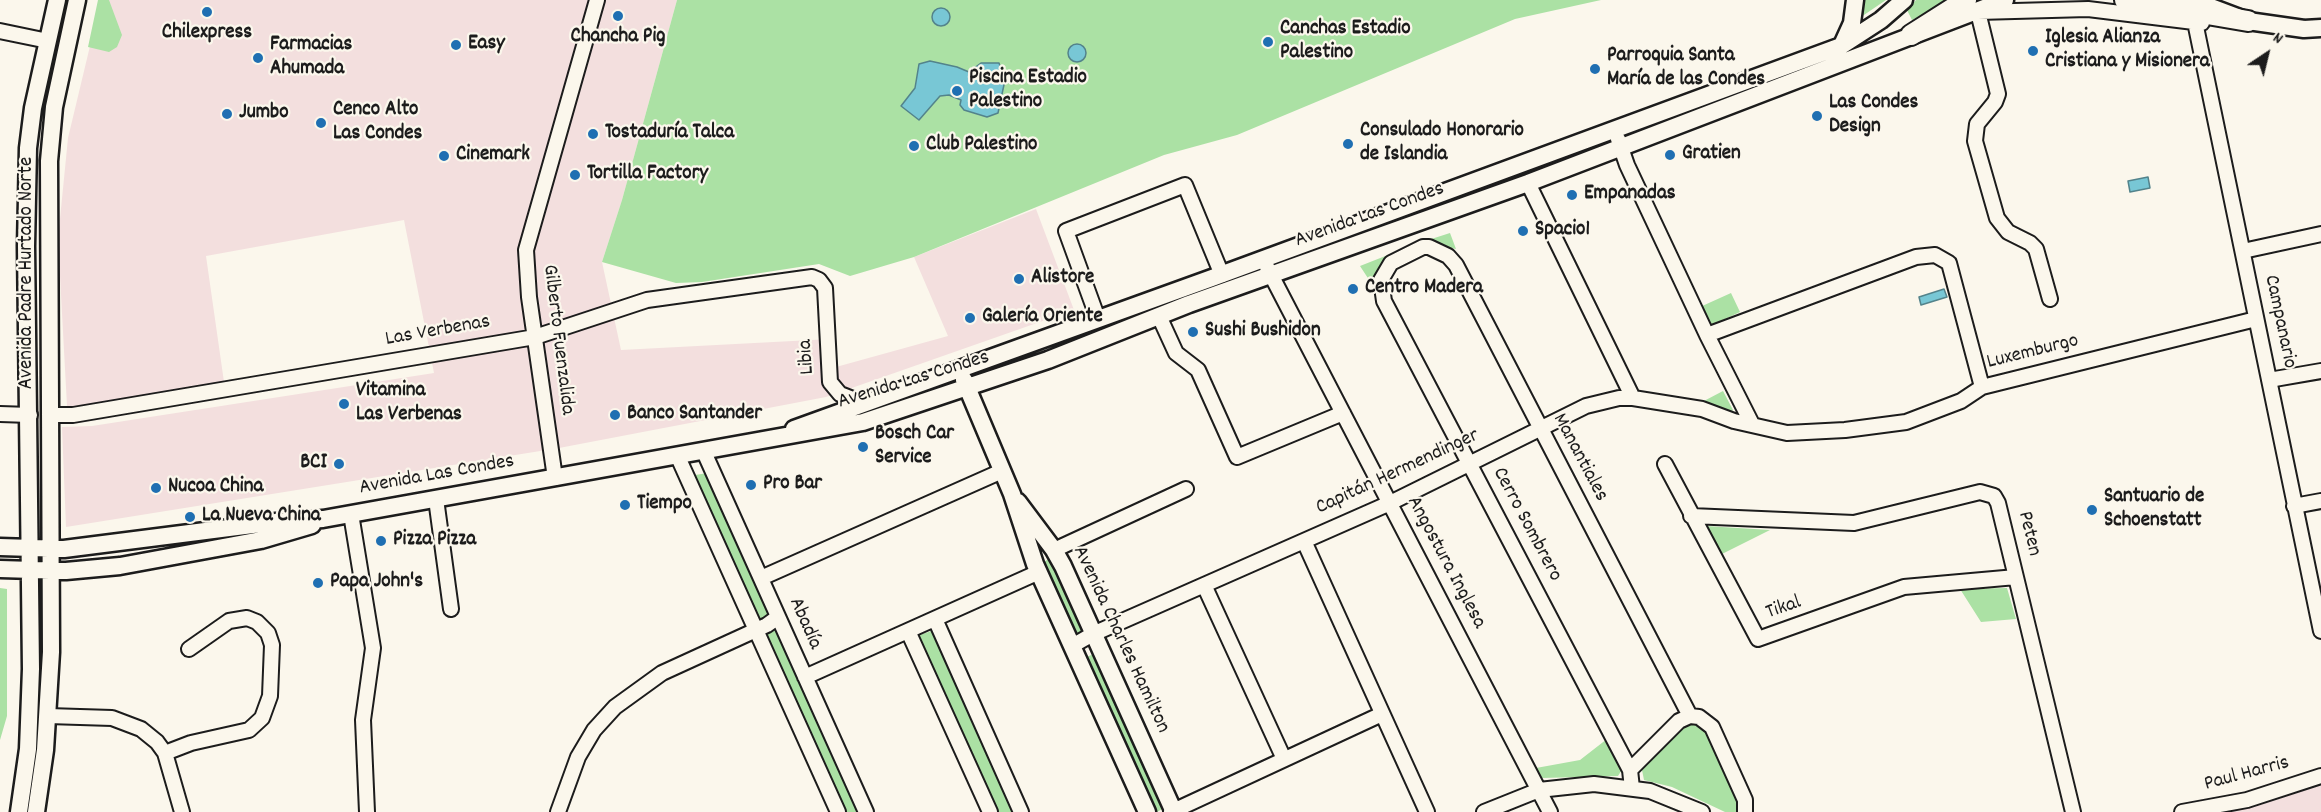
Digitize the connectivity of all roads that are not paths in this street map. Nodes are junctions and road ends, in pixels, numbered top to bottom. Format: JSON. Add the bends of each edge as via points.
{"nodes":[{"id":1,"x":57,"y":0,"type":"edge"},
{"id":2,"x":77,"y":0,"type":"edge"},
{"id":3,"x":597,"y":0,"type":"edge"},
{"id":4,"x":1855,"y":0,"type":"edge"},
{"id":5,"x":1904,"y":0,"type":"edge"},
{"id":6,"x":2005,"y":0,"type":"edge"},
{"id":7,"x":2125,"y":0,"type":"edge"},
{"id":8,"x":2192,"y":0,"type":"edge"},
{"id":9,"x":1972,"y":6,"type":"edge"},
{"id":10,"x":2248,"y":21,"type":"junction"},
{"id":11,"x":2195,"y":22,"type":"junction"},
{"id":12,"x":2315,"y":30,"type":"edge"},
{"id":13,"x":0,"y":31,"type":"edge"},
{"id":14,"x":1911,"y":35,"type":"joint"},
{"id":15,"x":48,"y":41,"type":"junction"},
{"id":16,"x":1841,"y":46,"type":"junction"},
{"id":17,"x":1615,"y":129,"type":"junction"},
{"id":18,"x":1620,"y":148,"type":"junction"},
{"id":19,"x":1528,"y":183,"type":"junction"},
{"id":20,"x":1402,"y":229,"type":"junction"},
{"id":21,"x":2321,"y":234,"type":"edge"},
{"id":22,"x":26,"y":246,"type":"junction"},
{"id":23,"x":2243,"y":250,"type":"junction"},
{"id":24,"x":1412,"y":252,"type":"junction"},
{"id":25,"x":49,"y":267,"type":"junction"},
{"id":26,"x":1267,"y":267,"type":"junction"},
{"id":27,"x":1222,"y":275,"type":"junction"},
{"id":28,"x":825,"y":288,"type":"joint"},
{"id":29,"x":2050,"y":299,"type":"dead end"},
{"id":30,"x":1160,"y":316,"type":"junction"},
{"id":31,"x":1098,"y":319,"type":"junction"},
{"id":32,"x":2256,"y":319,"type":"junction"},
{"id":33,"x":1707,"y":335,"type":"junction"},
{"id":34,"x":535,"y":337,"type":"junction"},
{"id":35,"x":959,"y":368,"type":"junction"},
{"id":36,"x":2321,"y":371,"type":"edge"},
{"id":37,"x":2269,"y":380,"type":"junction"},
{"id":38,"x":1982,"y":387,"type":"junction"},
{"id":39,"x":967,"y":389,"type":"junction"},
{"id":40,"x":1634,"y":398,"type":"junction"},
{"id":41,"x":863,"y":403,"type":"junction"},
{"id":42,"x":1343,"y":413,"type":"junction"},
{"id":43,"x":0,"y":414,"type":"edge"},
{"id":44,"x":30,"y":415,"type":"junction"},
{"id":45,"x":51,"y":416,"type":"junction"},
{"id":46,"x":1752,"y":424,"type":"junction"},
{"id":47,"x":1539,"y":428,"type":"junction"},
{"id":48,"x":771,"y":438,"type":"junction"},
{"id":49,"x":704,"y":452,"type":"junction"},
{"id":50,"x":678,"y":457,"type":"junction"},
{"id":51,"x":1470,"y":463,"type":"junction"},
{"id":52,"x":1665,"y":464,"type":"dead end"},
{"id":53,"x":1002,"y":471,"type":"junction"},
{"id":54,"x":555,"y":478,"type":"junction"},
{"id":55,"x":1186,"y":489,"type":"dead end"},
{"id":56,"x":1012,"y":494,"type":"junction"},
{"id":57,"x":436,"y":499,"type":"junction"},
{"id":58,"x":2321,"y":501,"type":"edge"},
{"id":59,"x":1390,"y":503,"type":"junction"},
{"id":60,"x":2294,"y":506,"type":"junction"},
{"id":61,"x":351,"y":514,"type":"junction"},
{"id":62,"x":1691,"y":516,"type":"junction"},
{"id":63,"x":323,"y":519,"type":"junction"},
{"id":64,"x":1304,"y":541,"type":"junction"},
{"id":65,"x":0,"y":547,"type":"edge"},
{"id":66,"x":30,"y":550,"type":"junction"},
{"id":67,"x":53,"y":550,"type":"junction"},
{"id":68,"x":1054,"y":550,"type":"junction"},
{"id":69,"x":1037,"y":568,"type":"junction"},
{"id":70,"x":0,"y":569,"type":"edge"},
{"id":71,"x":30,"y":570,"type":"junction"},
{"id":72,"x":52,"y":571,"type":"junction"},
{"id":73,"x":2016,"y":577,"type":"junction"},
{"id":74,"x":761,"y":578,"type":"junction"},
{"id":75,"x":1204,"y":585,"type":"junction"},
{"id":76,"x":451,"y":609,"type":"dead end"},
{"id":77,"x":778,"y":617,"type":"junction"},
{"id":78,"x":935,"y":619,"type":"junction"},
{"id":79,"x":755,"y":628,"type":"junction"},
{"id":80,"x":2321,"y":630,"type":"edge"},
{"id":81,"x":908,"y":631,"type":"junction"},
{"id":82,"x":1093,"y":634,"type":"junction"},
{"id":83,"x":1072,"y":646,"type":"junction"},
{"id":84,"x":189,"y":649,"type":"dead end"},
{"id":85,"x":805,"y":677,"type":"junction"},
{"id":86,"x":1382,"y":714,"type":"junction"},
{"id":87,"x":48,"y":716,"type":"junction"},
{"id":88,"x":1690,"y":716,"type":"junction"},
{"id":89,"x":165,"y":753,"type":"junction"},
{"id":90,"x":1284,"y":759,"type":"junction"},
{"id":91,"x":1630,"y":770,"type":"junction"},
{"id":92,"x":2321,"y":776,"type":"edge"},
{"id":93,"x":1632,"y":788,"type":"junction"},
{"id":94,"x":1539,"y":790,"type":"junction"},
{"id":95,"x":18,"y":812,"type":"edge"},
{"id":96,"x":36,"y":812,"type":"edge"},
{"id":97,"x":182,"y":812,"type":"edge"},
{"id":98,"x":367,"y":812,"type":"edge"},
{"id":99,"x":558,"y":812,"type":"edge"},
{"id":100,"x":838,"y":812,"type":"edge"},
{"id":101,"x":866,"y":812,"type":"edge"},
{"id":102,"x":990,"y":812,"type":"edge"},
{"id":103,"x":1021,"y":812,"type":"edge"},
{"id":104,"x":1147,"y":812,"type":"edge"},
{"id":105,"x":1173,"y":812,"type":"edge"},
{"id":106,"x":1427,"y":812,"type":"edge"},
{"id":107,"x":1484,"y":812,"type":"edge"},
{"id":108,"x":1550,"y":812,"type":"edge"},
{"id":109,"x":1702,"y":812,"type":"edge"},
{"id":110,"x":1745,"y":812,"type":"edge"},
{"id":111,"x":2073,"y":812,"type":"edge"},
{"id":112,"x":2182,"y":812,"type":"edge"}],
"edges":[{"from":1,"to":15,"type":"main road","name":"Avenida Padre Hurtado Norte"},
{"from":2,"to":25,"type":"main road","name":"Avenida Padre Hurtado Norte","via":[[51,133]]},
{"from":3,"to":34,"type":"street","name":"Gilberto Fuenzalida","via":[[527,243],[526,273]]},
{"from":4,"to":16,"type":"main road","via":[[1852,23]]},
{"from":5,"to":16,"type":"main road","name":"Avenida Las Condes"},
{"from":6,"to":9,"type":"main road"},
{"from":7,"to":10,"type":"highway"},
{"from":8,"to":10,"type":"main road"},
{"from":9,"to":11,"type":"street","via":[[2088,9]]},
{"from":9,"to":14,"type":"highway"},
{"from":9,"to":29,"type":"street","via":[[1998,94],[1977,124],[1976,141],[1997,218],[2008,232],[2036,249]]},
{"from":10,"to":11,"type":"street"},
{"from":10,"to":12,"type":"main road"},
{"from":11,"to":23,"type":"street","name":"Campanario"},
{"from":13,"to":15,"type":"street"},
{"from":14,"to":18,"type":"main road","name":"Avenida Las Condes"},
{"from":15,"to":22,"type":"main road","name":"Avenida Padre Hurtado Norte","via":[[30,128]]},
{"from":16,"to":17,"type":"main road","name":"Avenida Las Condes"},
{"from":17,"to":18,"type":"street"},
{"from":17,"to":26,"type":"main road","name":"Avenida Las Condes"},
{"from":18,"to":19,"type":"main road","name":"Avenida Las Condes"},
{"from":18,"to":33,"type":"street"},
{"from":19,"to":20,"type":"main road","name":"Avenida Las Condes"},
{"from":19,"to":40,"type":"street"},
{"from":20,"to":24,"type":"street"},
{"from":20,"to":26,"type":"main road","name":"Avenida Las Condes"},
{"from":21,"to":23,"type":"street"},
{"from":22,"to":25,"type":"main road","via":[[37,261]]},
{"from":22,"to":44,"type":"main road","name":"Avenida Padre Hurtado Norte"},
{"from":23,"to":32,"type":"street","name":"Campanario"},
{"from":24,"to":47,"type":"street","name":"Manantiales","via":[[1430,247],[1453,261]]},
{"from":24,"to":51,"type":"street","name":"Cerro Sombrero","via":[[1387,268],[1381,280],[1381,294]]},
{"from":25,"to":45,"type":"main road","name":"Avenida Padre Hurtado Norte"},
{"from":26,"to":27,"type":"main road","name":"Avenida Las Condes"},
{"from":26,"to":30,"type":"main road","name":"Avenida Las Condes"},
{"from":26,"to":42,"type":"street","name":"Angostura Inglesa"},
{"from":27,"to":31,"type":"main road","name":"Avenida Las Condes"},
{"from":27,"to":31,"type":"street","via":[[1185,185],[1066,231]]},
{"from":28,"to":34,"type":"street","name":"Las Verbenas","via":[[819,280],[809,278],[661,297]]},
{"from":28,"to":41,"type":"street","name":"Libia","via":[[830,382],[840,394]]},
{"from":30,"to":39,"type":"main road","name":"Avenida Las Condes"},
{"from":30,"to":42,"type":"street","via":[[1176,353],[1198,370],[1237,457]]},
{"from":31,"to":35,"type":"main road","name":"Avenida Las Condes"},
{"from":32,"to":37,"type":"street","name":"Campanario"},
{"from":32,"to":38,"type":"street","name":"Luxemburgo"},
{"from":33,"to":38,"type":"street","via":[[1916,257],[1935,255],[1949,263]]},
{"from":33,"to":46,"type":"street"},
{"from":34,"to":45,"type":"street","name":"Las Verbenas"},
{"from":34,"to":54,"type":"street","name":"Gilberto Fuenzalida"},
{"from":35,"to":39,"type":"main road","name":"Avenida Charles Hamilton"},
{"from":35,"to":41,"type":"main road","name":"Avenida Las Condes"},
{"from":36,"to":37,"type":"street"},
{"from":37,"to":60,"type":"street","name":"Campanario"},
{"from":38,"to":46,"type":"street","name":"Luxemburgo","via":[[1961,401],[1906,422],[1787,433]]},
{"from":39,"to":48,"type":"main road","name":"Avenida Las Condes","via":[[856,424]]},
{"from":39,"to":53,"type":"main road","name":"Avenida Charles Hamilton"},
{"from":40,"to":46,"type":"street","name":"Capitán Hermendinger","via":[[1702,409]]},
{"from":40,"to":47,"type":"street","name":"Capitán Hermendinger","via":[[1586,406]]},
{"from":41,"to":48,"type":"main road","name":"Avenida Las Condes"},
{"from":42,"to":59,"type":"street","name":"Angostura Inglesa"},
{"from":43,"to":44,"type":"street"},
{"from":44,"to":66,"type":"main road","name":"Avenida Padre Hurtado Norte"},
{"from":45,"to":67,"type":"main road","name":"Avenida Padre Hurtado Norte"},
{"from":47,"to":51,"type":"street","name":"Capitán Hermendinger"},
{"from":47,"to":88,"type":"street","name":"Manantiales"},
{"from":48,"to":49,"type":"main road","name":"Avenida Las Condes"},
{"from":49,"to":50,"type":"main road","name":"Avenida Las Condes"},
{"from":49,"to":74,"type":"street","name":"Abadía"},
{"from":50,"to":54,"type":"main road","name":"Avenida Las Condes"},
{"from":50,"to":79,"type":"street"},
{"from":51,"to":59,"type":"street","name":"Capitán Hermendinger"},
{"from":51,"to":91,"type":"street","name":"Cerro Sombrero"},
{"from":52,"to":62,"type":"street","name":"Tikal"},
{"from":53,"to":56,"type":"main road","name":"Avenida Charles Hamilton"},
{"from":53,"to":74,"type":"street"},
{"from":54,"to":57,"type":"main road","name":"Avenida Las Condes"},
{"from":55,"to":68,"type":"street"},
{"from":56,"to":68,"type":"main road","name":"Avenida Charles Hamilton"},
{"from":56,"to":69,"type":"main road","name":"Avenida Charles Hamilton"},
{"from":57,"to":61,"type":"main road","name":"Avenida Las Condes"},
{"from":57,"to":76,"type":"street"},
{"from":58,"to":60,"type":"street"},
{"from":59,"to":64,"type":"street","name":"Capitán Hermendinger"},
{"from":59,"to":94,"type":"street","name":"Angostura Inglesa"},
{"from":60,"to":80,"type":"street","name":"Campanario"},
{"from":61,"to":63,"type":"main road","name":"Avenida Las Condes"},
{"from":61,"to":98,"type":"street","via":[[373,648],[363,720]]},
{"from":62,"to":73,"type":"street","name":"Peten","via":[[1854,523],[1988,493],[1998,503]]},
{"from":62,"to":73,"type":"street","name":"Tikal","via":[[1758,639],[1904,587]]},
{"from":63,"to":67,"type":"main road","name":"Avenida Las Condes"},
{"from":63,"to":72,"type":"main road","name":"Avenida Las Condes","via":[[280,536],[187,555],[120,566]]},
{"from":64,"to":75,"type":"street","name":"Capitán Hermendinger"},
{"from":64,"to":86,"type":"street"},
{"from":65,"to":66,"type":"main road","name":"Avenida Las Condes"},
{"from":66,"to":67,"type":"main road","name":"Avenida Las Condes"},
{"from":66,"to":71,"type":"main road","name":"Avenida Padre Hurtado Norte"},
{"from":67,"to":72,"type":"main road","name":"Avenida Padre Hurtado Norte"},
{"from":68,"to":69,"type":"main road","via":[[1042,556]]},
{"from":68,"to":82,"type":"main road","name":"Avenida Charles Hamilton"},
{"from":69,"to":78,"type":"street"},
{"from":69,"to":83,"type":"main road","name":"Avenida Charles Hamilton"},
{"from":70,"to":71,"type":"main road","name":"Avenida Las Condes"},
{"from":71,"to":72,"type":"main road","name":"Avenida Las Condes"},
{"from":71,"to":95,"type":"main road","name":"Avenida Padre Hurtado Norte","via":[[30,724]]},
{"from":72,"to":87,"type":"main road","name":"Avenida Padre Hurtado Norte"},
{"from":73,"to":111,"type":"street","name":"Peten"},
{"from":74,"to":77,"type":"street","name":"Abadía"},
{"from":75,"to":82,"type":"street","name":"Capitán Hermendinger"},
{"from":75,"to":90,"type":"street"},
{"from":77,"to":79,"type":"street"},
{"from":77,"to":85,"type":"street","name":"Abadía"},
{"from":78,"to":81,"type":"street"},
{"from":78,"to":103,"type":"street"},
{"from":79,"to":99,"type":"street","via":[[662,673],[615,707],[581,750]]},
{"from":79,"to":100,"type":"street"},
{"from":81,"to":85,"type":"street"},
{"from":81,"to":102,"type":"street"},
{"from":82,"to":83,"type":"street","name":"Capitán Hermendinger"},
{"from":82,"to":105,"type":"main road","name":"Avenida Charles Hamilton"},
{"from":83,"to":104,"type":"main road","name":"Avenida Charles Hamilton"},
{"from":84,"to":89,"type":"street","via":[[229,621],[247,618],[257,622],[268,633],[272,645],[270,696],[262,718],[249,730]]},
{"from":85,"to":101,"type":"street","name":"Abadía"},
{"from":86,"to":90,"type":"street"},
{"from":86,"to":106,"type":"street"},
{"from":87,"to":89,"type":"street","via":[[120,720],[150,736]]},
{"from":87,"to":96,"type":"main road","name":"Avenida Padre Hurtado Norte"},
{"from":88,"to":91,"type":"street","via":[[1679,721]]},
{"from":88,"to":110,"type":"street","name":"Manantiales","via":[[1699,717],[1712,727],[1745,800]]},
{"from":89,"to":97,"type":"street"},
{"from":90,"to":105,"type":"street"},
{"from":91,"to":93,"type":"street","name":"Cerro Sombrero"},
{"from":92,"to":112,"type":"street","name":"Paul Harris","via":[[2247,800]]},
{"from":93,"to":94,"type":"street","via":[[1585,784]]},
{"from":93,"to":109,"type":"street"},
{"from":94,"to":107,"type":"street"},
{"from":94,"to":108,"type":"street","name":"Angostura Inglesa"}]}
